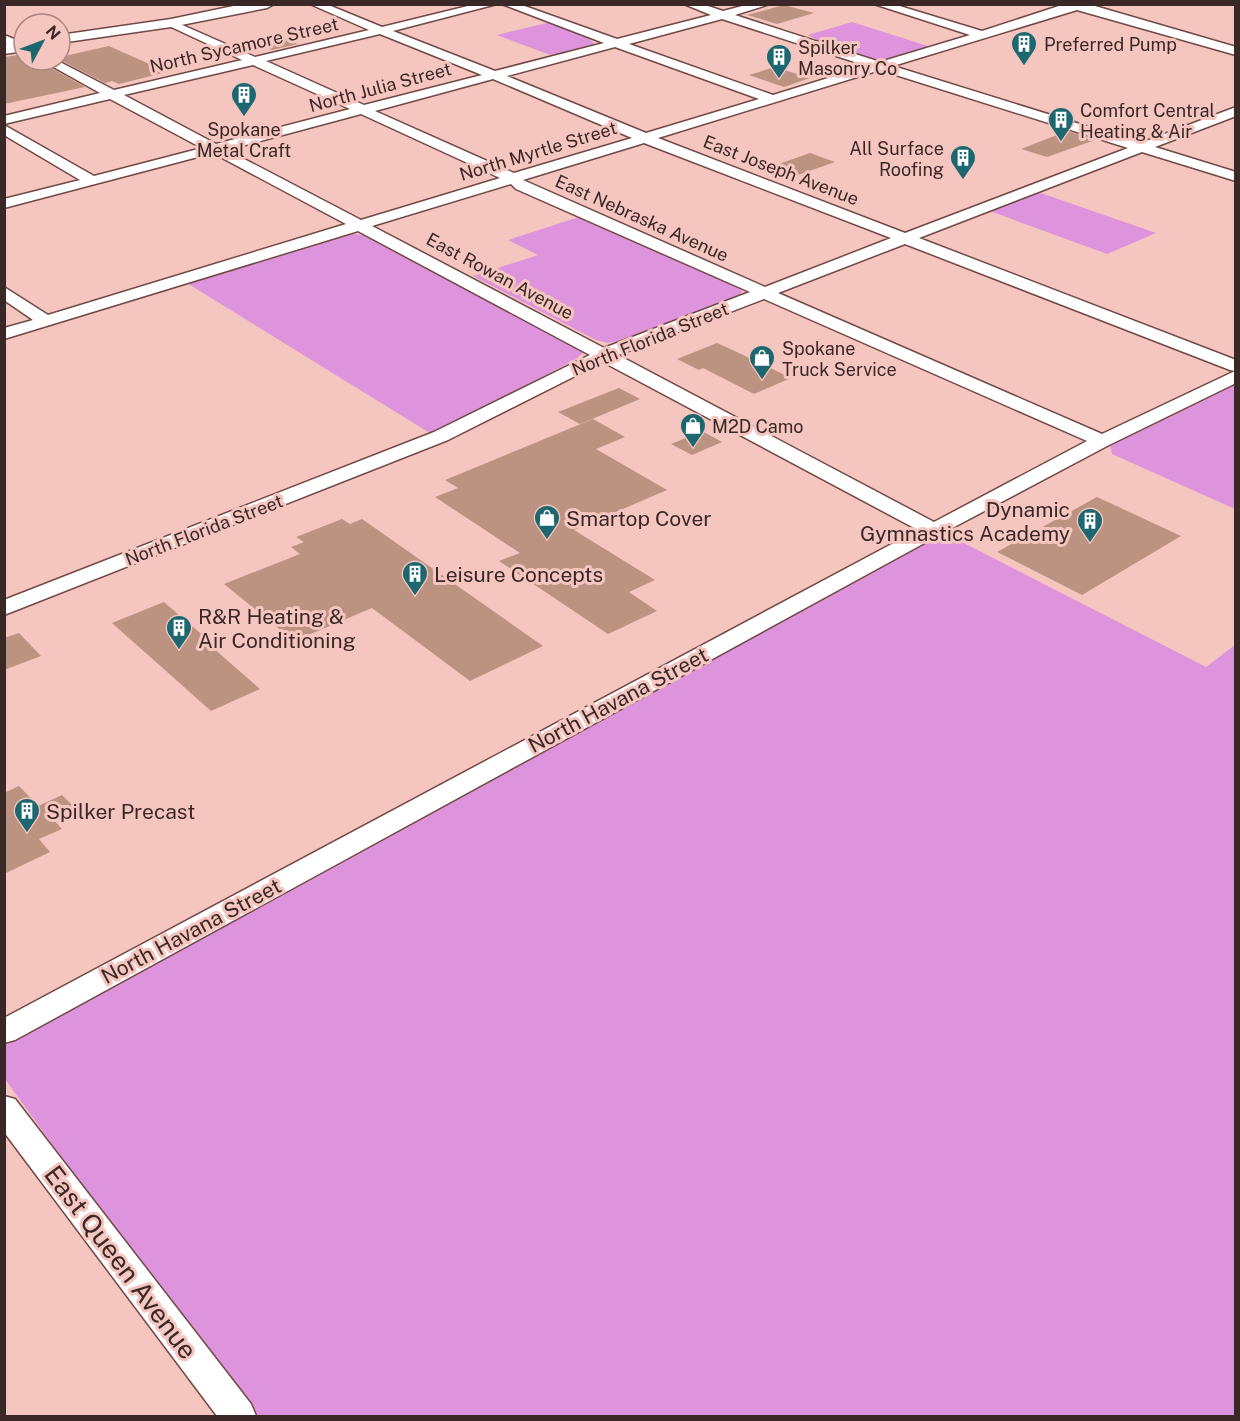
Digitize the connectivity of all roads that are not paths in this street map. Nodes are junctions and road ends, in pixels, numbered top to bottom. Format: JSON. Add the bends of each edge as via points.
{"nodes":[{"id":1,"x":267,"y":4,"type":"edge"},
{"id":2,"x":315,"y":4,"type":"edge"},
{"id":3,"x":492,"y":4,"type":"edge"},
{"id":4,"x":507,"y":4,"type":"edge"},
{"id":5,"x":689,"y":4,"type":"edge"},
{"id":6,"x":765,"y":4,"type":"edge"},
{"id":7,"x":879,"y":4,"type":"edge"},
{"id":8,"x":1076,"y":5,"type":"edge"},
{"id":9,"x":723,"y":16,"type":"junction"},
{"id":10,"x":171,"y":23,"type":"junction"},
{"id":11,"x":381,"y":31,"type":"junction"},
{"id":12,"x":982,"y":35,"type":"junction"},
{"id":13,"x":72,"y":37,"type":"edge"},
{"id":14,"x":1000,"y":40,"type":"dead end"},
{"id":15,"x":616,"y":44,"type":"junction"},
{"id":16,"x":1236,"y":51,"type":"edge"},
{"id":17,"x":253,"y":61,"type":"junction"},
{"id":18,"x":879,"y":66,"type":"junction"},
{"id":19,"x":70,"y":72,"type":"edge"},
{"id":20,"x":494,"y":75,"type":"junction"},
{"id":21,"x":112,"y":94,"type":"junction"},
{"id":22,"x":772,"y":99,"type":"junction"},
{"id":23,"x":362,"y":110,"type":"junction"},
{"id":24,"x":1236,"y":111,"type":"edge"},
{"id":25,"x":4,"y":120,"type":"edge"},
{"id":26,"x":4,"y":129,"type":"edge"},
{"id":27,"x":645,"y":138,"type":"junction"},
{"id":28,"x":1140,"y":147,"type":"junction"},
{"id":29,"x":214,"y":150,"type":"junction"},
{"id":30,"x":1236,"y":177,"type":"edge"},
{"id":31,"x":513,"y":178,"type":"junction"},
{"id":32,"x":92,"y":181,"type":"junction"},
{"id":33,"x":4,"y":204,"type":"edge"},
{"id":34,"x":362,"y":225,"type":"junction"},
{"id":35,"x":905,"y":239,"type":"junction"},
{"id":36,"x":219,"y":252,"type":"dead end"},
{"id":37,"x":238,"y":262,"type":"junction"},
{"id":38,"x":4,"y":292,"type":"edge"},
{"id":39,"x":764,"y":293,"type":"junction"},
{"id":40,"x":46,"y":321,"type":"junction"},
{"id":41,"x":4,"y":334,"type":"edge"},
{"id":42,"x":605,"y":354,"type":"junction"},
{"id":43,"x":1236,"y":366,"type":"edge"},
{"id":44,"x":1236,"y":376,"type":"edge"},
{"id":45,"x":1102,"y":441,"type":"junction"},
{"id":46,"x":934,"y":530,"type":"junction"},
{"id":47,"x":4,"y":608,"type":"edge"},
{"id":48,"x":4,"y":1032,"type":"edge"},
{"id":49,"x":4,"y":1108,"type":"edge"},
{"id":50,"x":238,"y":1416,"type":"edge"}],
"edges":[{"from":1,"to":10,"type":"street"},
{"from":2,"to":11,"type":"street","name":"East Joseph Avenue"},
{"from":3,"to":11,"type":"street","name":"North Sycamore Street"},
{"from":4,"to":15,"type":"street"},
{"from":5,"to":9,"type":"street"},
{"from":6,"to":9,"type":"street","name":"North Julia Street"},
{"from":7,"to":12,"type":"street"},
{"from":8,"to":12,"type":"street","name":"North Myrtle Street"},
{"from":8,"to":16,"type":"street"},
{"from":9,"to":15,"type":"street","name":"North Julia Street"},
{"from":9,"to":18,"type":"street"},
{"from":10,"to":13,"type":"street"},
{"from":10,"to":17,"type":"street","name":"East Nebraska Avenue"},
{"from":11,"to":17,"type":"street","name":"North Sycamore Street"},
{"from":11,"to":20,"type":"street","name":"East Joseph Avenue"},
{"from":12,"to":14,"type":"street"},
{"from":12,"to":18,"type":"street","name":"North Myrtle Street"},
{"from":15,"to":20,"type":"street","name":"North Julia Street"},
{"from":15,"to":22,"type":"street"},
{"from":17,"to":21,"type":"street","name":"North Sycamore Street"},
{"from":17,"to":23,"type":"street","name":"East Nebraska Avenue"},
{"from":18,"to":22,"type":"street","name":"North Myrtle Street"},
{"from":18,"to":28,"type":"street"},
{"from":19,"to":21,"type":"street","name":"East Rowan Avenue"},
{"from":20,"to":23,"type":"street","name":"North Julia Street"},
{"from":20,"to":27,"type":"street","name":"East Joseph Avenue"},
{"from":21,"to":25,"type":"street","name":"North Sycamore Street"},
{"from":21,"to":29,"type":"street","name":"East Rowan Avenue"},
{"from":22,"to":27,"type":"street","name":"North Myrtle Street"},
{"from":23,"to":29,"type":"street","name":"North Julia Street"},
{"from":23,"to":31,"type":"street","name":"East Nebraska Avenue"},
{"from":24,"to":28,"type":"street","name":"North Florida Street"},
{"from":26,"to":32,"type":"street"},
{"from":27,"to":31,"type":"street","name":"North Myrtle Street"},
{"from":27,"to":35,"type":"street","name":"East Joseph Avenue"},
{"from":28,"to":30,"type":"street"},
{"from":28,"to":35,"type":"street","name":"North Florida Street"},
{"from":29,"to":32,"type":"street","name":"North Julia Street"},
{"from":29,"to":34,"type":"street","name":"East Rowan Avenue"},
{"from":31,"to":34,"type":"street","name":"North Myrtle Street"},
{"from":31,"to":39,"type":"street","name":"East Nebraska Avenue","via":[[521,186]]},
{"from":32,"to":33,"type":"street","name":"North Julia Street"},
{"from":34,"to":37,"type":"street","name":"North Myrtle Street"},
{"from":34,"to":42,"type":"street","name":"East Rowan Avenue"},
{"from":35,"to":39,"type":"street","name":"North Florida Street"},
{"from":35,"to":43,"type":"street","name":"East Joseph Avenue"},
{"from":36,"to":37,"type":"street"},
{"from":37,"to":40,"type":"street","name":"North Myrtle Street"},
{"from":38,"to":40,"type":"street"},
{"from":39,"to":42,"type":"street","name":"North Florida Street"},
{"from":39,"to":45,"type":"street","name":"East Nebraska Avenue"},
{"from":40,"to":41,"type":"street","name":"North Myrtle Street"},
{"from":42,"to":46,"type":"street","name":"East Rowan Avenue"},
{"from":42,"to":47,"type":"street","name":"North Florida Street","via":[[441,436]]},
{"from":44,"to":45,"type":"street","name":"North Havana Street"},
{"from":45,"to":46,"type":"street","name":"North Havana Street"},
{"from":46,"to":48,"type":"street","name":"North Havana Street"},
{"from":49,"to":50,"type":"street","name":"East Queen Avenue"}]}
